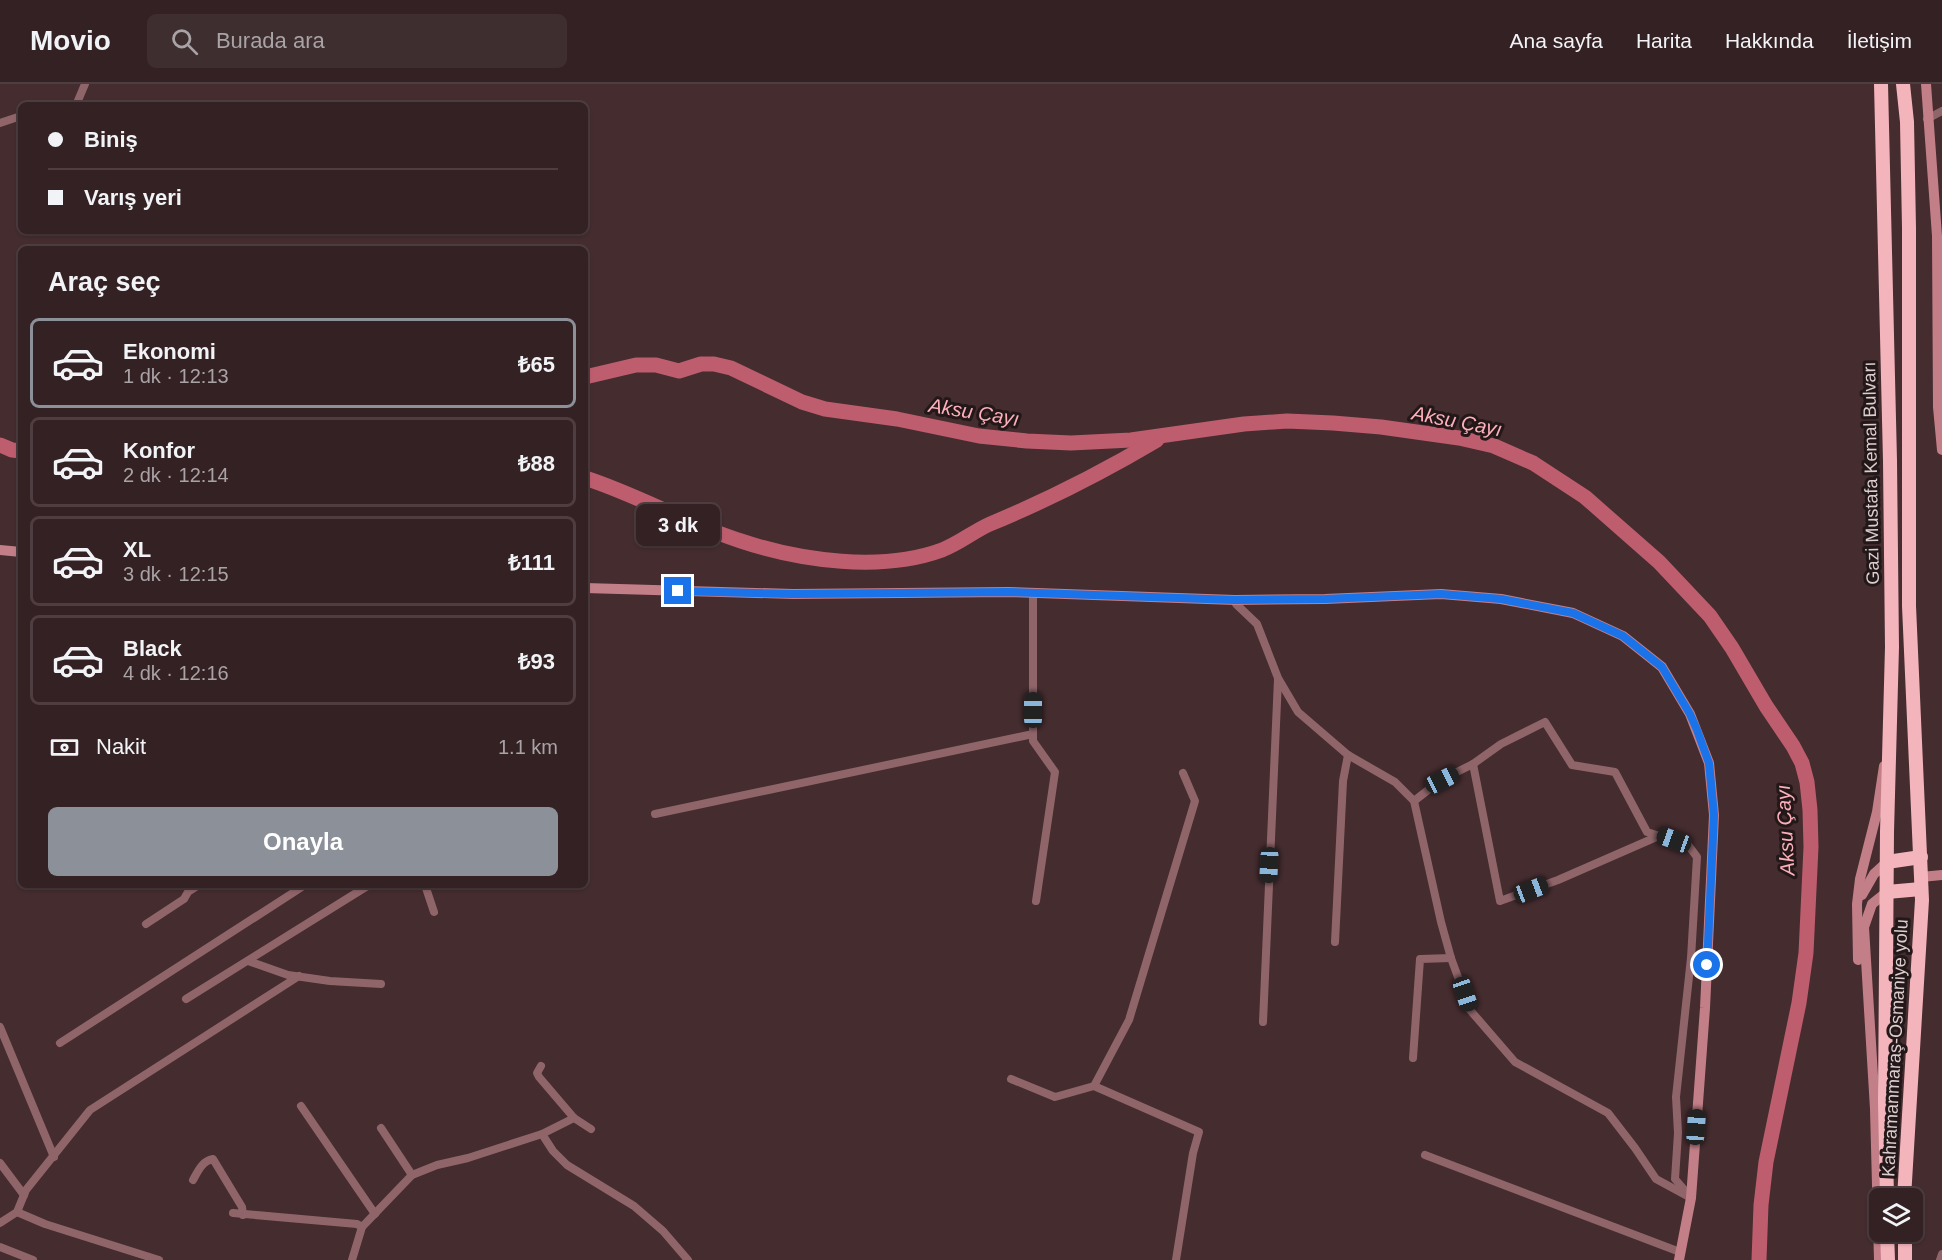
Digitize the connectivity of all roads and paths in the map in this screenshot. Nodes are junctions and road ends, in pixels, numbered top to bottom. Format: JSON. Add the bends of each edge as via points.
{"nodes":[{"id":1,"x":85,"y":84,"type":"edge"},
{"id":2,"x":1881,"y":84,"type":"edge"},
{"id":3,"x":1903,"y":84,"type":"edge"},
{"id":4,"x":1926,"y":84,"type":"edge"},
{"id":5,"x":77,"y":102,"type":"edge"},
{"id":6,"x":1942,"y":111,"type":"edge"},
{"id":7,"x":18,"y":117,"type":"edge"},
{"id":8,"x":1927,"y":119,"type":"junction"},
{"id":9,"x":0,"y":123,"type":"edge"},
{"id":10,"x":1938,"y":172,"type":"edge"},
{"id":11,"x":1940,"y":234,"type":"edge"},
{"id":12,"x":1940,"y":296,"type":"edge"},
{"id":13,"x":1940,"y":406,"type":"edge"},
{"id":14,"x":1942,"y":450,"type":"edge"},
{"id":15,"x":0,"y":550,"type":"edge"},
{"id":16,"x":18,"y":552,"type":"edge"},
{"id":17,"x":588,"y":588,"type":"edge"},
{"id":18,"x":1033,"y":593,"type":"junction"},
{"id":19,"x":1235,"y":600,"type":"junction"},
{"id":20,"x":1278,"y":678,"type":"junction"},
{"id":21,"x":1891,"y":718,"type":"junction"},
{"id":22,"x":1033,"y":734,"type":"junction"},
{"id":23,"x":1348,"y":754,"type":"junction"},
{"id":24,"x":1473,"y":764,"type":"junction"},
{"id":25,"x":1183,"y":773,"type":"dead end"},
{"id":26,"x":1414,"y":801,"type":"junction"},
{"id":27,"x":655,"y":814,"type":"dead end"},
{"id":28,"x":1661,"y":835,"type":"junction"},
{"id":29,"x":1921,"y":854,"type":"junction"},
{"id":30,"x":1887,"y":862,"type":"junction"},
{"id":31,"x":1942,"y":875,"type":"edge"},
{"id":32,"x":194,"y":888,"type":"edge"},
{"id":33,"x":300,"y":888,"type":"edge"},
{"id":34,"x":364,"y":888,"type":"edge"},
{"id":35,"x":426,"y":888,"type":"edge"},
{"id":36,"x":1921,"y":889,"type":"junction"},
{"id":37,"x":1887,"y":892,"type":"junction"},
{"id":38,"x":1036,"y":901,"type":"dead end"},
{"id":39,"x":1857,"y":904,"type":"junction"},
{"id":40,"x":434,"y":912,"type":"dead end"},
{"id":41,"x":147,"y":924,"type":"dead end"},
{"id":42,"x":1335,"y":942,"type":"dead end"},
{"id":43,"x":1451,"y":958,"type":"junction"},
{"id":44,"x":248,"y":961,"type":"junction"},
{"id":45,"x":299,"y":976,"type":"junction"},
{"id":46,"x":381,"y":984,"type":"dead end"},
{"id":47,"x":186,"y":999,"type":"dead end"},
{"id":48,"x":1263,"y":1022,"type":"dead end"},
{"id":49,"x":0,"y":1026,"type":"edge"},
{"id":50,"x":60,"y":1043,"type":"dead end"},
{"id":51,"x":1413,"y":1058,"type":"dead end"},
{"id":52,"x":541,"y":1066,"type":"dead end"},
{"id":53,"x":1011,"y":1079,"type":"dead end"},
{"id":54,"x":1094,"y":1086,"type":"junction"},
{"id":55,"x":1874,"y":1090,"type":"junction"},
{"id":56,"x":301,"y":1106,"type":"dead end"},
{"id":57,"x":574,"y":1118,"type":"junction"},
{"id":58,"x":381,"y":1128,"type":"dead end"},
{"id":59,"x":591,"y":1130,"type":"dead end"},
{"id":60,"x":542,"y":1134,"type":"junction"},
{"id":61,"x":1425,"y":1155,"type":"dead end"},
{"id":62,"x":54,"y":1157,"type":"junction"},
{"id":63,"x":0,"y":1163,"type":"edge"},
{"id":64,"x":412,"y":1175,"type":"junction"},
{"id":65,"x":193,"y":1180,"type":"dead end"},
{"id":66,"x":1887,"y":1188,"type":"edge"},
{"id":67,"x":1905,"y":1188,"type":"edge"},
{"id":68,"x":24,"y":1195,"type":"junction"},
{"id":69,"x":1691,"y":1198,"type":"junction"},
{"id":70,"x":17,"y":1212,"type":"junction"},
{"id":71,"x":233,"y":1213,"type":"dead end"},
{"id":72,"x":375,"y":1214,"type":"junction"},
{"id":73,"x":243,"y":1215,"type":"junction"},
{"id":74,"x":0,"y":1222,"type":"edge"},
{"id":75,"x":362,"y":1227,"type":"junction"},
{"id":76,"x":1887,"y":1242,"type":"edge"},
{"id":77,"x":1905,"y":1242,"type":"edge"},
{"id":78,"x":0,"y":1247,"type":"edge"},
{"id":79,"x":1942,"y":1254,"type":"edge"},
{"id":80,"x":1680,"y":1256,"type":"edge"},
{"id":81,"x":33,"y":1260,"type":"edge"},
{"id":82,"x":159,"y":1260,"type":"edge"},
{"id":83,"x":352,"y":1260,"type":"edge"},
{"id":84,"x":688,"y":1260,"type":"edge"},
{"id":85,"x":1176,"y":1260,"type":"edge"},
{"id":86,"x":1879,"y":1260,"type":"edge"},
{"id":87,"x":1888,"y":1260,"type":"edge"},
{"id":88,"x":1905,"y":1260,"type":"edge"},
{"id":89,"x":1940,"y":1260,"type":"edge"}],
"edges":[{"from":1,"to":5,"type":"street"},
{"from":2,"to":21,"type":"highway","name":"Gazi Mustafa Kemal Bulvarı","via":[[1890,461]]},
{"from":3,"to":29,"type":"highway","name":"Gazi Mustafa Kemal Bulvarı","via":[[1908,176],[1909,606]]},
{"from":4,"to":8,"type":"street"},
{"from":6,"to":8,"type":"street"},
{"from":7,"to":9,"type":"street"},
{"from":8,"to":10,"type":"street"},
{"from":10,"to":11,"type":"street"},
{"from":11,"to":12,"type":"street"},
{"from":12,"to":13,"type":"street"},
{"from":13,"to":14,"type":"street"},
{"from":15,"to":16,"type":"street"},
{"from":17,"to":18,"type":"street","via":[[793,594]]},
{"from":18,"to":19,"type":"street"},
{"from":18,"to":22,"type":"street"},
{"from":19,"to":20,"type":"street","via":[[1257,624]]},
{"from":19,"to":69,"type":"street","via":[[1441,594],[1501,599],[1573,613],[1623,636],[1662,667],[1690,714],[1709,763],[1714,815]]},
{"from":20,"to":23,"type":"street","via":[[1298,712]]},
{"from":20,"to":48,"type":"street"},
{"from":21,"to":30,"type":"highway","name":"Gazi Mustafa Kemal Bulvarı"},
{"from":21,"to":39,"type":"street","via":[[1877,812]]},
{"from":22,"to":27,"type":"street"},
{"from":22,"to":38,"type":"street","via":[[1033,741],[1055,772]]},
{"from":23,"to":26,"type":"street","via":[[1395,782]]},
{"from":23,"to":42,"type":"street","via":[[1343,781]]},
{"from":24,"to":26,"type":"street"},
{"from":24,"to":28,"type":"street","via":[[1545,722],[1572,765],[1615,772],[1647,832]]},
{"from":24,"to":28,"type":"street","via":[[1500,901]]},
{"from":25,"to":54,"type":"street","via":[[1195,801],[1130,1020]]},
{"from":26,"to":43,"type":"street"},
{"from":28,"to":69,"type":"street","via":[[1688,845],[1697,857],[1676,1097],[1676,1179]]},
{"from":29,"to":30,"type":"highway"},
{"from":29,"to":36,"type":"highway","name":"Gazi Mustafa Kemal Bulvarı"},
{"from":30,"to":37,"type":"highway","name":"Gazi Mustafa Kemal Bulvarı"},
{"from":30,"to":39,"type":"street","via":[[1870,879]]},
{"from":31,"to":36,"type":"street"},
{"from":32,"to":41,"type":"street"},
{"from":33,"to":50,"type":"street"},
{"from":34,"to":44,"type":"street"},
{"from":35,"to":40,"type":"street"},
{"from":36,"to":37,"type":"highway"},
{"from":36,"to":67,"type":"highway","name":"Kahramanmaraş-Osmaniye yolu"},
{"from":37,"to":55,"type":"street","via":[[1872,904],[1864,927]]},
{"from":37,"to":66,"type":"highway","name":"Gazi Mustafa Kemal Bulvarı"},
{"from":39,"to":55,"type":"street","via":[[1857,947]]},
{"from":43,"to":51,"type":"street","via":[[1420,959]]},
{"from":43,"to":69,"type":"street","via":[[1470,1010],[1515,1062],[1608,1113],[1656,1179]]},
{"from":44,"to":45,"type":"street"},
{"from":44,"to":47,"type":"street"},
{"from":45,"to":46,"type":"street"},
{"from":45,"to":62,"type":"street","via":[[90,1110]]},
{"from":49,"to":62,"type":"street"},
{"from":52,"to":57,"type":"street","via":[[538,1077]]},
{"from":53,"to":54,"type":"street","via":[[1055,1097]]},
{"from":54,"to":85,"type":"street","via":[[1199,1132]]},
{"from":55,"to":86,"type":"street"},
{"from":56,"to":72,"type":"street"},
{"from":57,"to":59,"type":"street"},
{"from":57,"to":60,"type":"street"},
{"from":58,"to":64,"type":"street"},
{"from":60,"to":64,"type":"street"},
{"from":60,"to":84,"type":"street","via":[[567,1166],[634,1206]]},
{"from":61,"to":80,"type":"street"},
{"from":62,"to":68,"type":"street"},
{"from":63,"to":68,"type":"street"},
{"from":64,"to":72,"type":"street"},
{"from":65,"to":73,"type":"street","via":[[202,1165],[213,1159]]},
{"from":68,"to":70,"type":"street"},
{"from":69,"to":80,"type":"street"},
{"from":70,"to":74,"type":"street"},
{"from":70,"to":82,"type":"street"},
{"from":71,"to":73,"type":"street"},
{"from":72,"to":75,"type":"street"},
{"from":73,"to":75,"type":"street"},
{"from":75,"to":83,"type":"street"},
{"from":76,"to":87,"type":"highway"},
{"from":77,"to":88,"type":"highway"},
{"from":78,"to":81,"type":"street"},
{"from":79,"to":89,"type":"street"}]}
